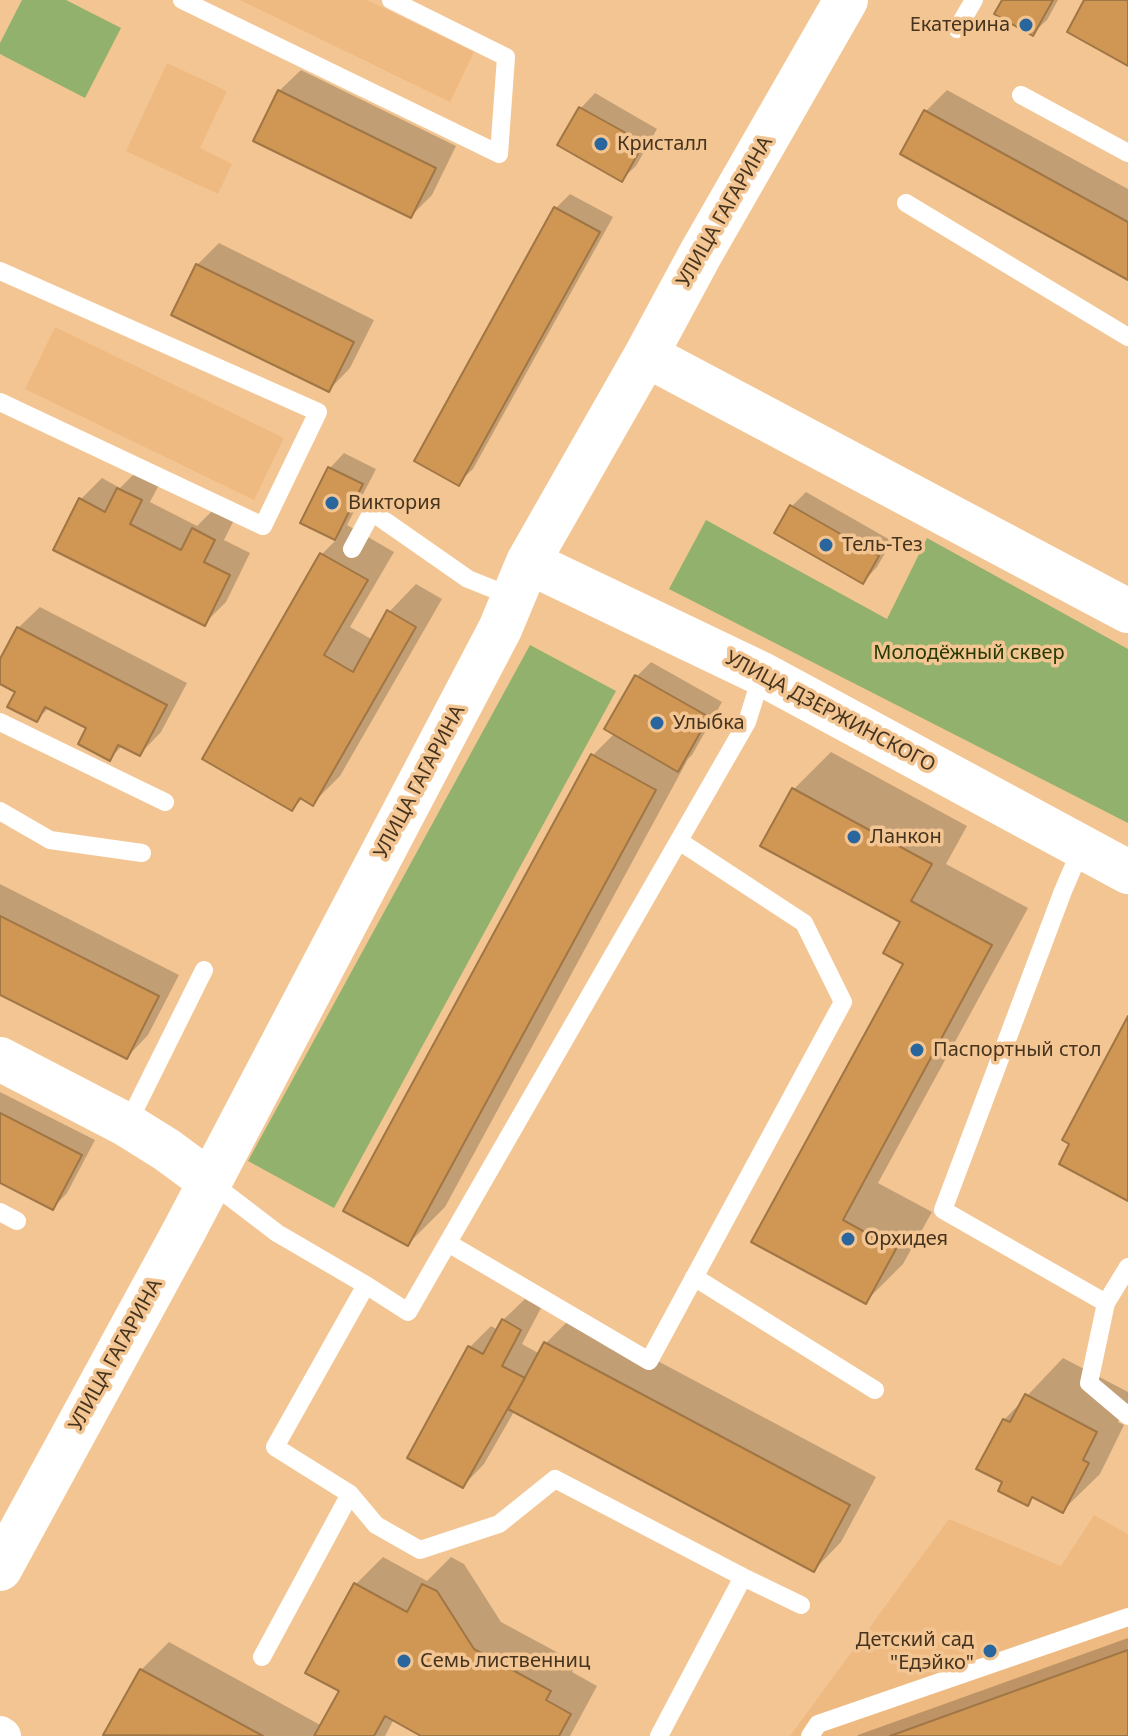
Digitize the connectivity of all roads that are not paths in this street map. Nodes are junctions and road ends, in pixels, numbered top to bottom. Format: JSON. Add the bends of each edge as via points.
{"nodes":[{"id":1,"x":182,"y":0,"type":"edge"},
{"id":2,"x":391,"y":0,"type":"edge"},
{"id":3,"x":846,"y":0,"type":"edge"},
{"id":4,"x":974,"y":0,"type":"edge"},
{"id":5,"x":957,"y":29,"type":"dead end"},
{"id":6,"x":1021,"y":95,"type":"dead end"},
{"id":7,"x":1128,"y":153,"type":"edge"},
{"id":8,"x":906,"y":203,"type":"dead end"},
{"id":9,"x":0,"y":271,"type":"edge"},
{"id":10,"x":1128,"y":337,"type":"edge"},
{"id":11,"x":646,"y":355,"type":"junction"},
{"id":12,"x":0,"y":402,"type":"edge"},
{"id":13,"x":352,"y":549,"type":"dead end"},
{"id":14,"x":520,"y":579,"type":"junction"},
{"id":15,"x":1128,"y":611,"type":"edge"},
{"id":16,"x":762,"y":674,"type":"junction"},
{"id":17,"x":0,"y":722,"type":"edge"},
{"id":18,"x":165,"y":802,"type":"dead end"},
{"id":19,"x":0,"y":811,"type":"edge"},
{"id":20,"x":679,"y":841,"type":"junction"},
{"id":21,"x":1082,"y":847,"type":"junction"},
{"id":22,"x":142,"y":853,"type":"dead end"},
{"id":23,"x":1128,"y":872,"type":"edge"},
{"id":24,"x":204,"y":970,"type":"dead end"},
{"id":25,"x":0,"y":1059,"type":"edge"},
{"id":26,"x":127,"y":1125,"type":"junction"},
{"id":27,"x":209,"y":1181,"type":"junction"},
{"id":28,"x":448,"y":1243,"type":"junction"},
{"id":29,"x":1128,"y":1267,"type":"edge"},
{"id":30,"x":694,"y":1277,"type":"junction"},
{"id":31,"x":366,"y":1285,"type":"junction"},
{"id":32,"x":1106,"y":1303,"type":"junction"},
{"id":33,"x":875,"y":1390,"type":"dead end"},
{"id":34,"x":1128,"y":1416,"type":"edge"},
{"id":35,"x":350,"y":1494,"type":"junction"},
{"id":36,"x":0,"y":1569,"type":"edge"},
{"id":37,"x":743,"y":1577,"type":"junction"},
{"id":38,"x":801,"y":1605,"type":"dead end"},
{"id":39,"x":1128,"y":1617,"type":"edge"},
{"id":40,"x":262,"y":1657,"type":"dead end"},
{"id":41,"x":659,"y":1736,"type":"edge"},
{"id":42,"x":810,"y":1736,"type":"edge"}],
"edges":[{"from":1,"to":2,"type":"lane","via":[[499,154],[506,57]]},
{"from":3,"to":11,"type":"street","name":"УЛИЦА ГАГАРИНА"},
{"from":4,"to":5,"type":"lane"},
{"from":6,"to":7,"type":"lane"},
{"from":8,"to":10,"type":"lane"},
{"from":9,"to":12,"type":"lane","via":[[318,412],[263,526]]},
{"from":11,"to":14,"type":"street","name":"УЛИЦА ГАГАРИНА"},
{"from":11,"to":15,"type":"street"},
{"from":13,"to":14,"type":"lane","via":[[372,512],[468,579]]},
{"from":14,"to":16,"type":"street","name":"УЛИЦА ДЗЕРЖИНСКОГО"},
{"from":14,"to":27,"type":"street","name":"УЛИЦА ГАГАРИНА","via":[[500,629]]},
{"from":16,"to":20,"type":"lane","via":[[747,722]]},
{"from":16,"to":21,"type":"street","name":"УЛИЦА ДЗЕРЖИНСКОГО"},
{"from":17,"to":18,"type":"lane"},
{"from":19,"to":22,"type":"lane","via":[[50,840]]},
{"from":20,"to":28,"type":"lane"},
{"from":20,"to":30,"type":"lane","via":[[804,923],[843,1002]]},
{"from":21,"to":23,"type":"street","name":"УЛИЦА ДЗЕРЖИНСКОГО"},
{"from":21,"to":32,"type":"lane","via":[[943,1210]]},
{"from":24,"to":26,"type":"lane"},
{"from":25,"to":26,"type":"street"},
{"from":26,"to":27,"type":"street"},
{"from":27,"to":31,"type":"lane","via":[[277,1233]]},
{"from":27,"to":36,"type":"street","name":"УЛИЦА ГАГАРИНА"},
{"from":28,"to":30,"type":"lane","via":[[649,1361]]},
{"from":28,"to":31,"type":"lane","via":[[408,1312]]},
{"from":29,"to":32,"type":"lane"},
{"from":30,"to":33,"type":"lane"},
{"from":31,"to":35,"type":"lane","via":[[275,1447]]},
{"from":32,"to":34,"type":"lane","via":[[1089,1383]]},
{"from":35,"to":37,"type":"lane","via":[[376,1525],[420,1550],[499,1524],[555,1479]]},
{"from":35,"to":40,"type":"lane"},
{"from":37,"to":38,"type":"lane"},
{"from":37,"to":41,"type":"lane"},
{"from":39,"to":42,"type":"lane","via":[[818,1724]]}]}
